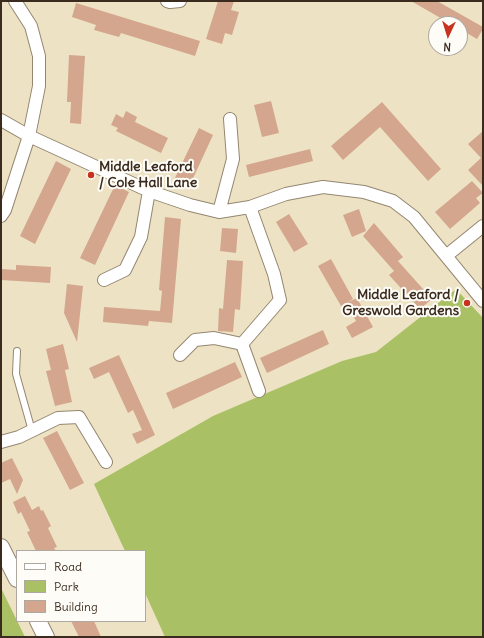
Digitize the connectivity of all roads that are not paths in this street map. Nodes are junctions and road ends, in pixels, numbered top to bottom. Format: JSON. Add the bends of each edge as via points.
{"nodes":[{"id":1,"x":15,"y":1,"type":"edge"},
{"id":2,"x":167,"y":1,"type":"edge"},
{"id":3,"x":180,"y":1,"type":"edge"},
{"id":4,"x":1,"y":120,"type":"edge"},
{"id":5,"x":230,"y":120,"type":"dead end"},
{"id":6,"x":29,"y":136,"type":"junction"},
{"id":7,"x":150,"y":191,"type":"junction"},
{"id":8,"x":250,"y":207,"type":"junction"},
{"id":9,"x":219,"y":212,"type":"junction"},
{"id":10,"x":1,"y":216,"type":"edge"},
{"id":11,"x":483,"y":226,"type":"edge"},
{"id":12,"x":446,"y":256,"type":"junction"},
{"id":13,"x":104,"y":280,"type":"dead end"},
{"id":14,"x":483,"y":300,"type":"edge"},
{"id":15,"x":242,"y":344,"type":"junction"},
{"id":16,"x":17,"y":351,"type":"dead end"},
{"id":17,"x":180,"y":355,"type":"dead end"},
{"id":18,"x":259,"y":391,"type":"dead end"},
{"id":19,"x":32,"y":431,"type":"junction"},
{"id":20,"x":1,"y":442,"type":"edge"},
{"id":21,"x":106,"y":462,"type":"dead end"},
{"id":22,"x":1,"y":547,"type":"edge"},
{"id":23,"x":16,"y":577,"type":"edge"},
{"id":24,"x":38,"y":622,"type":"edge"},
{"id":25,"x":46,"y":637,"type":"edge"}],
"edges":[{"from":1,"to":6,"type":"street","via":[[31,26],[39,56],[39,86]]},
{"from":2,"to":3,"type":"street"},
{"from":4,"to":6,"type":"street"},
{"from":5,"to":9,"type":"street","via":[[233,158]]},
{"from":6,"to":7,"type":"street"},
{"from":6,"to":10,"type":"street"},
{"from":7,"to":9,"type":"street","via":[[190,206]]},
{"from":7,"to":13,"type":"street","via":[[141,237],[125,270]]},
{"from":8,"to":9,"type":"street"},
{"from":8,"to":12,"type":"street","via":[[286,194],[324,187],[364,192],[393,201],[414,217]]},
{"from":8,"to":15,"type":"street","via":[[274,274],[280,300]]},
{"from":11,"to":12,"type":"street"},
{"from":12,"to":14,"type":"street"},
{"from":15,"to":17,"type":"street","via":[[214,338],[195,340]]},
{"from":15,"to":18,"type":"street"},
{"from":16,"to":19,"type":"lane","via":[[16,374]]},
{"from":19,"to":20,"type":"street"},
{"from":19,"to":21,"type":"street","via":[[58,418],[79,418]]},
{"from":22,"to":23,"type":"street"},
{"from":24,"to":25,"type":"street"}]}
